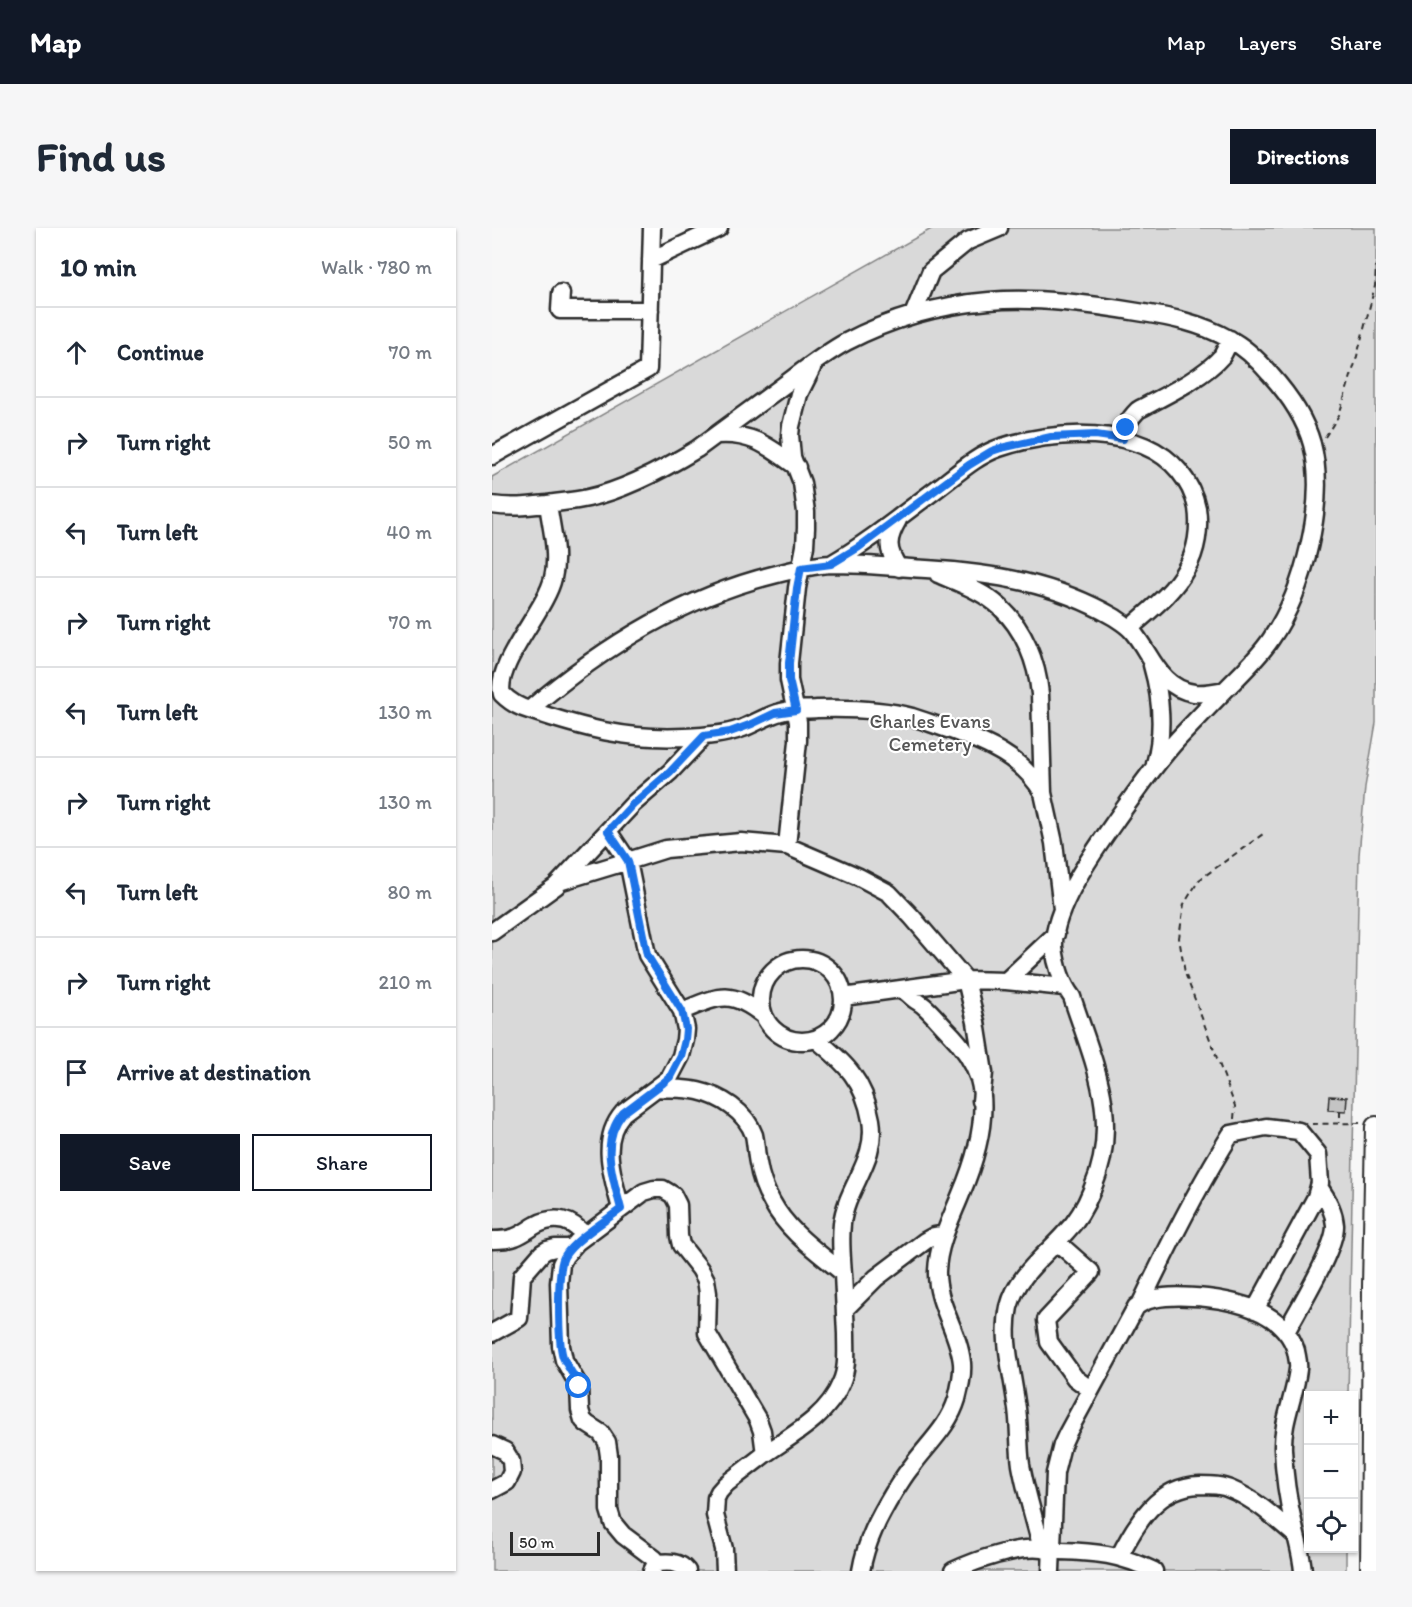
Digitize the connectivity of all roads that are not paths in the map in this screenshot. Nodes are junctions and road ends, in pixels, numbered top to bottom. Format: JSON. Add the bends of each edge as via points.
{"nodes":[{"id":1,"x":652,"y":228,"type":"edge"},
{"id":2,"x":719,"y":228,"type":"edge"},
{"id":3,"x":999,"y":228,"type":"edge"},
{"id":4,"x":651,"y":260,"type":"junction"},
{"id":5,"x":561,"y":293,"type":"dead end"},
{"id":6,"x":650,"y":310,"type":"junction"},
{"id":7,"x":912,"y":315,"type":"junction"},
{"id":8,"x":1230,"y":339,"type":"junction"},
{"id":9,"x":815,"y":362,"type":"junction"},
{"id":10,"x":716,"y":435,"type":"junction"},
{"id":11,"x":1123,"y":439,"type":"junction"},
{"id":12,"x":492,"y":456,"type":"edge"},
{"id":13,"x":797,"y":468,"type":"junction"},
{"id":14,"x":548,"y":504,"type":"junction"},
{"id":15,"x":492,"y":505,"type":"edge"},
{"id":16,"x":900,"y":516,"type":"junction"},
{"id":17,"x":831,"y":564,"type":"junction"},
{"id":18,"x":801,"y":568,"type":"junction"},
{"id":19,"x":899,"y":568,"type":"junction"},
{"id":20,"x":929,"y":569,"type":"junction"},
{"id":21,"x":1130,"y":628,"type":"junction"},
{"id":22,"x":1151,"y":661,"type":"junction"},
{"id":23,"x":1225,"y":690,"type":"junction"},
{"id":24,"x":529,"y":710,"type":"junction"},
{"id":25,"x":796,"y":710,"type":"junction"},
{"id":26,"x":704,"y":736,"type":"junction"},
{"id":27,"x":1153,"y":769,"type":"junction"},
{"id":28,"x":1043,"y":792,"type":"junction"},
{"id":29,"x":608,"y":831,"type":"junction"},
{"id":30,"x":788,"y":846,"type":"junction"},
{"id":31,"x":628,"y":861,"type":"junction"},
{"id":32,"x":561,"y":881,"type":"junction"},
{"id":33,"x":1062,"y":911,"type":"junction"},
{"id":34,"x":492,"y":932,"type":"edge"},
{"id":35,"x":1056,"y":934,"type":"junction"},
{"id":36,"x":966,"y":980,"type":"junction"},
{"id":37,"x":1006,"y":981,"type":"junction"},
{"id":38,"x":1064,"y":987,"type":"junction"},
{"id":39,"x":900,"y":989,"type":"junction"},
{"id":40,"x":843,"y":996,"type":"junction"},
{"id":41,"x":682,"y":1011,"type":"junction"},
{"id":42,"x":764,"y":1016,"type":"junction"},
{"id":43,"x":816,"y":1039,"type":"junction"},
{"id":44,"x":657,"y":1088,"type":"junction"},
{"id":45,"x":981,"y":1101,"type":"junction"},
{"id":46,"x":1371,"y":1125,"type":"edge"},
{"id":47,"x":1319,"y":1186,"type":"junction"},
{"id":48,"x":621,"y":1209,"type":"junction"},
{"id":49,"x":1375,"y":1210,"type":"edge"},
{"id":50,"x":945,"y":1234,"type":"junction"},
{"id":51,"x":585,"y":1236,"type":"junction"},
{"id":52,"x":492,"y":1239,"type":"edge"},
{"id":53,"x":1057,"y":1242,"type":"junction"},
{"id":54,"x":571,"y":1248,"type":"junction"},
{"id":55,"x":843,"y":1273,"type":"junction"},
{"id":56,"x":1374,"y":1287,"type":"edge"},
{"id":57,"x":1141,"y":1303,"type":"junction"},
{"id":58,"x":845,"y":1309,"type":"junction"},
{"id":59,"x":1255,"y":1310,"type":"junction"},
{"id":60,"x":1286,"y":1332,"type":"junction"},
{"id":61,"x":492,"y":1333,"type":"edge"},
{"id":62,"x":1091,"y":1390,"type":"junction"},
{"id":63,"x":492,"y":1445,"type":"edge"},
{"id":64,"x":765,"y":1454,"type":"junction"},
{"id":65,"x":492,"y":1490,"type":"edge"},
{"id":66,"x":1287,"y":1497,"type":"junction"},
{"id":67,"x":1262,"y":1507,"type":"junction"},
{"id":68,"x":1295,"y":1534,"type":"junction"},
{"id":69,"x":1047,"y":1550,"type":"junction"},
{"id":70,"x":1119,"y":1557,"type":"junction"},
{"id":71,"x":654,"y":1567,"type":"edge"},
{"id":72,"x":1148,"y":1570,"type":"edge"},
{"id":73,"x":687,"y":1571,"type":"edge"},
{"id":74,"x":724,"y":1571,"type":"edge"},
{"id":75,"x":861,"y":1571,"type":"edge"},
{"id":76,"x":953,"y":1571,"type":"edge"},
{"id":77,"x":1051,"y":1571,"type":"edge"},
{"id":78,"x":1303,"y":1571,"type":"edge"},
{"id":79,"x":1371,"y":1571,"type":"edge"}],
"edges":[{"from":1,"to":4,"type":"street"},
{"from":2,"to":4,"type":"street"},
{"from":3,"to":7,"type":"street","via":[[968,241],[931,271]]},
{"from":4,"to":6,"type":"street"},
{"from":5,"to":6,"type":"street","via":[[560,310]]},
{"from":6,"to":12,"type":"street","via":[[648,369]]},
{"from":7,"to":8,"type":"street","via":[[991,301],[1064,303],[1179,319]]},
{"from":7,"to":9,"type":"street","via":[[851,340]]},
{"from":8,"to":11,"type":"street","via":[[1211,366],[1138,410],[1129,420]]},
{"from":8,"to":23,"type":"street","via":[[1253,356],[1286,393],[1306,428],[1313,446],[1317,502],[1293,597],[1270,641]]},
{"from":9,"to":10,"type":"street"},
{"from":9,"to":13,"type":"street","via":[[799,394],[791,426],[790,448]]},
{"from":10,"to":13,"type":"street","via":[[750,437]]},
{"from":10,"to":14,"type":"street","via":[[679,460],[622,488],[587,499]]},
{"from":11,"to":16,"type":"street","via":[[1096,435],[1051,437],[1001,448],[977,459]]},
{"from":11,"to":21,"type":"street","via":[[1153,450],[1175,467],[1194,496],[1198,520],[1196,543],[1182,577]]},
{"from":13,"to":18,"type":"street","via":[[806,512]]},
{"from":14,"to":15,"type":"street"},
{"from":14,"to":24,"type":"street","via":[[555,551],[554,577],[501,682],[502,694]]},
{"from":16,"to":17,"type":"street"},
{"from":16,"to":19,"type":"street","via":[[890,542],[892,558]]},
{"from":17,"to":18,"type":"street"},
{"from":17,"to":19,"type":"street"},
{"from":18,"to":24,"type":"street","via":[[722,591],[666,615],[601,654]]},
{"from":18,"to":25,"type":"street","via":[[789,663]]},
{"from":19,"to":20,"type":"street"},
{"from":20,"to":21,"type":"street","via":[[995,576],[1047,588],[1101,610]]},
{"from":20,"to":28,"type":"street","via":[[979,592],[999,606],[1029,649],[1039,680]]},
{"from":21,"to":22,"type":"street"},
{"from":22,"to":23,"type":"street","via":[[1174,686],[1204,693]]},
{"from":22,"to":27,"type":"street","via":[[1160,728]]},
{"from":23,"to":27,"type":"street"},
{"from":24,"to":26,"type":"street","via":[[580,726],[633,736]]},
{"from":25,"to":26,"type":"street","via":[[775,713],[730,732]]},
{"from":25,"to":28,"type":"street","via":[[874,711],[930,723],[999,750],[1028,773]]},
{"from":25,"to":30,"type":"street","via":[[798,741]]},
{"from":26,"to":29,"type":"street"},
{"from":27,"to":33,"type":"street","via":[[1104,837]]},
{"from":28,"to":33,"type":"street"},
{"from":29,"to":31,"type":"street"},
{"from":29,"to":32,"type":"street"},
{"from":30,"to":31,"type":"street","via":[[741,842],[666,849]]},
{"from":30,"to":36,"type":"street","via":[[888,893]]},
{"from":31,"to":32,"type":"street"},
{"from":31,"to":41,"type":"street","via":[[647,955]]},
{"from":32,"to":34,"type":"street"},
{"from":33,"to":35,"type":"street"},
{"from":35,"to":37,"type":"street"},
{"from":35,"to":38,"type":"street","via":[[1054,946]]},
{"from":36,"to":37,"type":"street"},
{"from":36,"to":39,"type":"street"},
{"from":36,"to":45,"type":"street","via":[[984,1073]]},
{"from":37,"to":38,"type":"street"},
{"from":38,"to":53,"type":"street","via":[[1072,998],[1101,1085],[1106,1124],[1099,1176],[1077,1220]]},
{"from":39,"to":40,"type":"street"},
{"from":39,"to":45,"type":"street","via":[[924,1006],[959,1043],[979,1078]]},
{"from":40,"to":42,"type":"street","via":[[839,983],[822,964],[794,960],[780,965],[766,980],[761,1002]]},
{"from":40,"to":43,"type":"street","via":[[837,1020]]},
{"from":41,"to":42,"type":"street","via":[[720,997],[743,1001]]},
{"from":41,"to":44,"type":"street","via":[[686,1029],[681,1056],[670,1077]]},
{"from":42,"to":43,"type":"street","via":[[771,1028],[788,1039]]},
{"from":43,"to":55,"type":"street","via":[[853,1074],[871,1120],[867,1160],[844,1213]]},
{"from":44,"to":48,"type":"street","via":[[619,1117],[610,1137],[610,1166]]},
{"from":44,"to":55,"type":"street","via":[[698,1091],[725,1101],[745,1118],[754,1135],[760,1173],[774,1206],[801,1238]]},
{"from":45,"to":50,"type":"street","via":[[976,1148]]},
{"from":46,"to":49,"type":"main road"},
{"from":47,"to":57,"type":"street","via":[[1318,1154],[1299,1131],[1266,1127],[1232,1134],[1201,1183]]},
{"from":47,"to":59,"type":"street"},
{"from":47,"to":60,"type":"street","via":[[1330,1204],[1335,1236]]},
{"from":48,"to":51,"type":"street"},
{"from":48,"to":64,"type":"street","via":[[654,1189],[668,1192],[678,1205],[681,1245],[706,1280],[707,1333],[758,1420]]},
{"from":49,"to":56,"type":"main road"},
{"from":50,"to":58,"type":"street","via":[[925,1241],[876,1278]]},
{"from":50,"to":75,"type":"street","via":[[938,1282],[962,1364],[957,1400],[940,1433],[910,1468],[878,1519]]},
{"from":51,"to":52,"type":"street","via":[[574,1224],[555,1220],[513,1238]]},
{"from":51,"to":54,"type":"street"},
{"from":53,"to":62,"type":"street","via":[[1091,1272],[1046,1320],[1048,1342],[1075,1378]]},
{"from":53,"to":69,"type":"street","via":[[1024,1276],[1009,1308],[1007,1330],[1021,1463]]},
{"from":54,"to":61,"type":"street","via":[[542,1253],[522,1276],[519,1318]]},
{"from":54,"to":71,"type":"street","via":[[561,1264],[559,1283],[563,1356],[579,1386],[584,1420],[607,1442],[609,1510],[613,1523],[655,1559]]},
{"from":55,"to":58,"type":"street"},
{"from":56,"to":79,"type":"main road"},
{"from":57,"to":59,"type":"street","via":[[1165,1297],[1200,1297]]},
{"from":57,"to":62,"type":"street"},
{"from":58,"to":64,"type":"street","via":[[844,1375],[835,1396],[813,1419]]},
{"from":59,"to":60,"type":"street","via":[[1272,1318]]},
{"from":60,"to":66,"type":"street","via":[[1292,1339],[1299,1367],[1283,1434]]},
{"from":62,"to":69,"type":"street","via":[[1059,1454]]},
{"from":63,"to":65,"type":"street","via":[[505,1451],[512,1472],[507,1482]]},
{"from":64,"to":74,"type":"street","via":[[718,1492],[715,1515],[724,1549]]},
{"from":66,"to":67,"type":"street"},
{"from":66,"to":68,"type":"street"},
{"from":67,"to":68,"type":"street"},
{"from":67,"to":70,"type":"street","via":[[1221,1486],[1182,1488],[1154,1504]]},
{"from":68,"to":78,"type":"street"},
{"from":69,"to":70,"type":"street"},
{"from":69,"to":76,"type":"street","via":[[1024,1549]]},
{"from":69,"to":77,"type":"street"},
{"from":70,"to":72,"type":"street"},
{"from":71,"to":73,"type":"street","via":[[672,1562]]}]}
